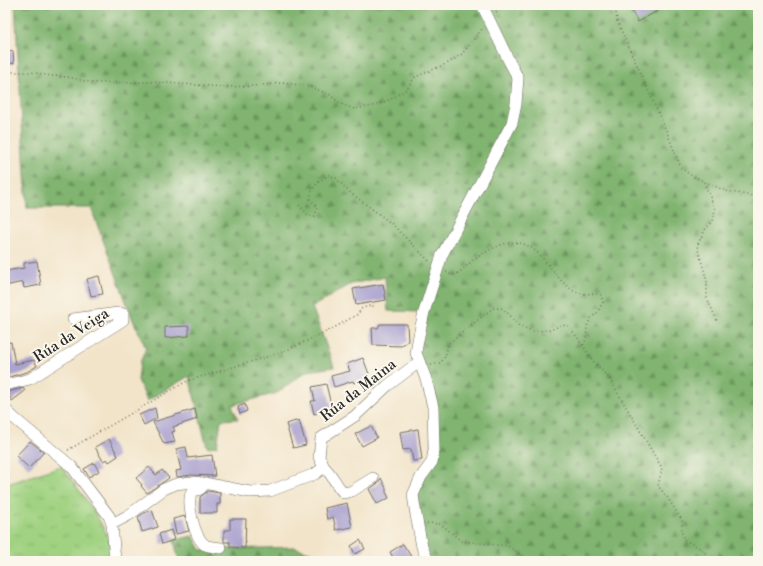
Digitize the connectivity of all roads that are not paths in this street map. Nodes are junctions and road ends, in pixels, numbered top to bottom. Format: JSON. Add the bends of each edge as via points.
{"nodes":[{"id":1,"x":482,"y":5,"type":"edge"},
{"id":2,"x":73,"y":319,"type":"dead end"},
{"id":3,"x":419,"y":362,"type":"junction"},
{"id":4,"x":5,"y":385,"type":"edge"},
{"id":5,"x":5,"y":409,"type":"edge"},
{"id":6,"x":324,"y":467,"type":"junction"},
{"id":7,"x":373,"y":478,"type":"dead end"},
{"id":8,"x":204,"y":483,"type":"junction"},
{"id":9,"x":112,"y":524,"type":"junction"},
{"id":10,"x":221,"y":548,"type":"dead end"},
{"id":11,"x":115,"y":561,"type":"edge"},
{"id":12,"x":428,"y":561,"type":"edge"}],
"edges":[{"from":1,"to":3,"type":"street","via":[[518,78],[516,104],[512,123],[442,255],[424,312],[416,352]]},
{"from":2,"to":4,"type":"street","name":"Rúa da Veiga","via":[[123,314],[123,320],[30,380]]},
{"from":3,"to":6,"type":"street","name":"Rúa da Maina","via":[[387,386],[355,416],[321,438],[319,457]]},
{"from":3,"to":12,"type":"street","via":[[433,407],[434,450],[432,462],[421,477],[413,495],[417,524]]},
{"from":5,"to":9,"type":"street","via":[[71,466],[109,516]]},
{"from":6,"to":7,"type":"street","name":"Rúa da Maina","via":[[344,493]]},
{"from":6,"to":8,"type":"street","via":[[315,474],[270,491],[250,492]]},
{"from":8,"to":9,"type":"street","via":[[176,484],[164,489],[129,515]]},
{"from":8,"to":10,"type":"street","via":[[202,488],[192,491],[190,495],[194,525],[204,544]]},
{"from":9,"to":11,"type":"street"}]}
